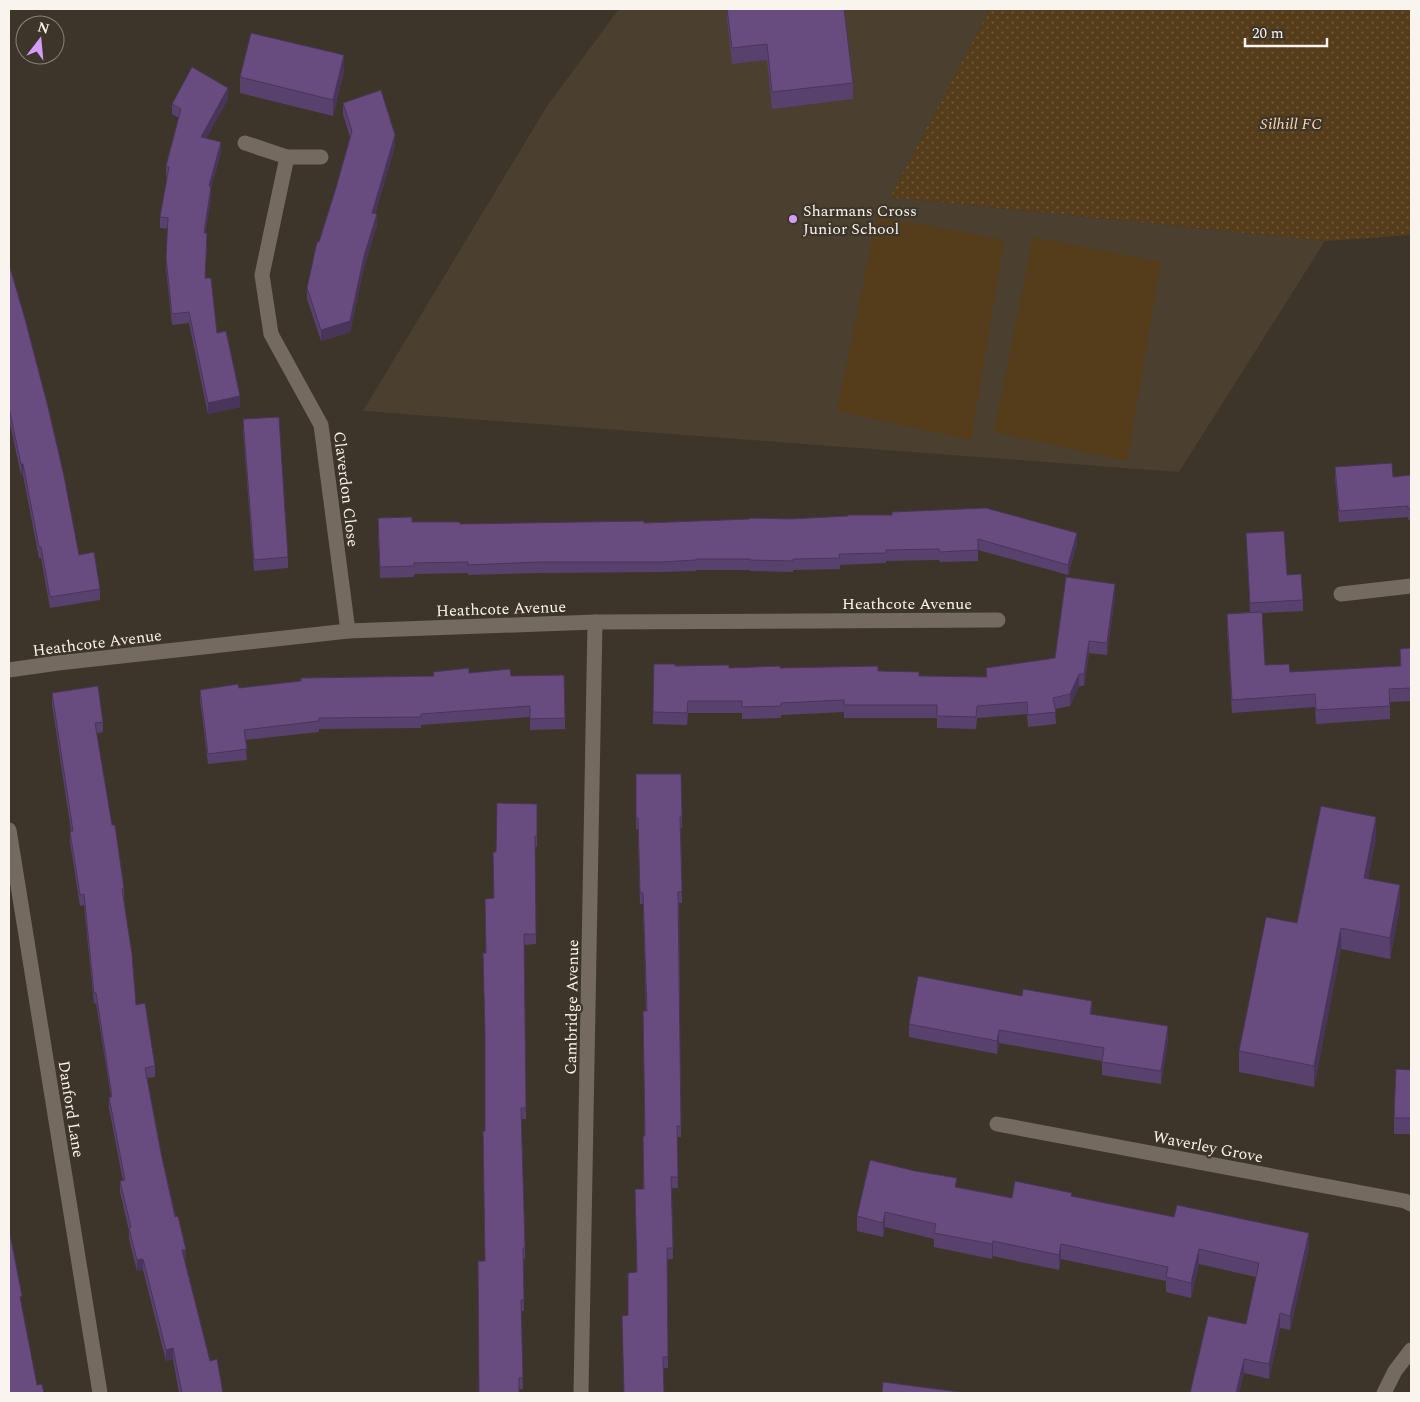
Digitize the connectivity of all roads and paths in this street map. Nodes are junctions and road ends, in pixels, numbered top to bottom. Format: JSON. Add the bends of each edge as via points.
{"nodes":[{"id":1,"x":245,"y":143,"type":"dead end"},
{"id":2,"x":287,"y":157,"type":"junction"},
{"id":3,"x":321,"y":157,"type":"dead end"},
{"id":4,"x":1411,"y":586,"type":"edge"},
{"id":5,"x":1341,"y":594,"type":"dead end"},
{"id":6,"x":998,"y":620,"type":"dead end"},
{"id":7,"x":595,"y":622,"type":"junction"},
{"id":8,"x":348,"y":631,"type":"junction"},
{"id":9,"x":9,"y":670,"type":"edge"},
{"id":10,"x":9,"y":830,"type":"edge"},
{"id":11,"x":997,"y":1124,"type":"dead end"},
{"id":12,"x":1411,"y":1204,"type":"edge"},
{"id":13,"x":1411,"y":1350,"type":"edge"},
{"id":14,"x":100,"y":1393,"type":"edge"},
{"id":15,"x":581,"y":1393,"type":"edge"},
{"id":16,"x":1384,"y":1393,"type":"edge"}],
"edges":[{"from":1,"to":2,"type":"street"},
{"from":2,"to":3,"type":"street"},
{"from":2,"to":8,"type":"street","name":"Claverdon Close","via":[[262,275],[272,334],[321,425]]},
{"from":4,"to":5,"type":"street"},
{"from":6,"to":7,"type":"street","name":"Heathcote Avenue"},
{"from":7,"to":8,"type":"street","name":"Heathcote Avenue"},
{"from":7,"to":15,"type":"street","name":"Cambridge Avenue"},
{"from":8,"to":9,"type":"street","name":"Heathcote Avenue"},
{"from":10,"to":14,"type":"street","name":"Danford Lane"},
{"from":11,"to":12,"type":"street","name":"Waverley Grove"},
{"from":13,"to":16,"type":"street"}]}
